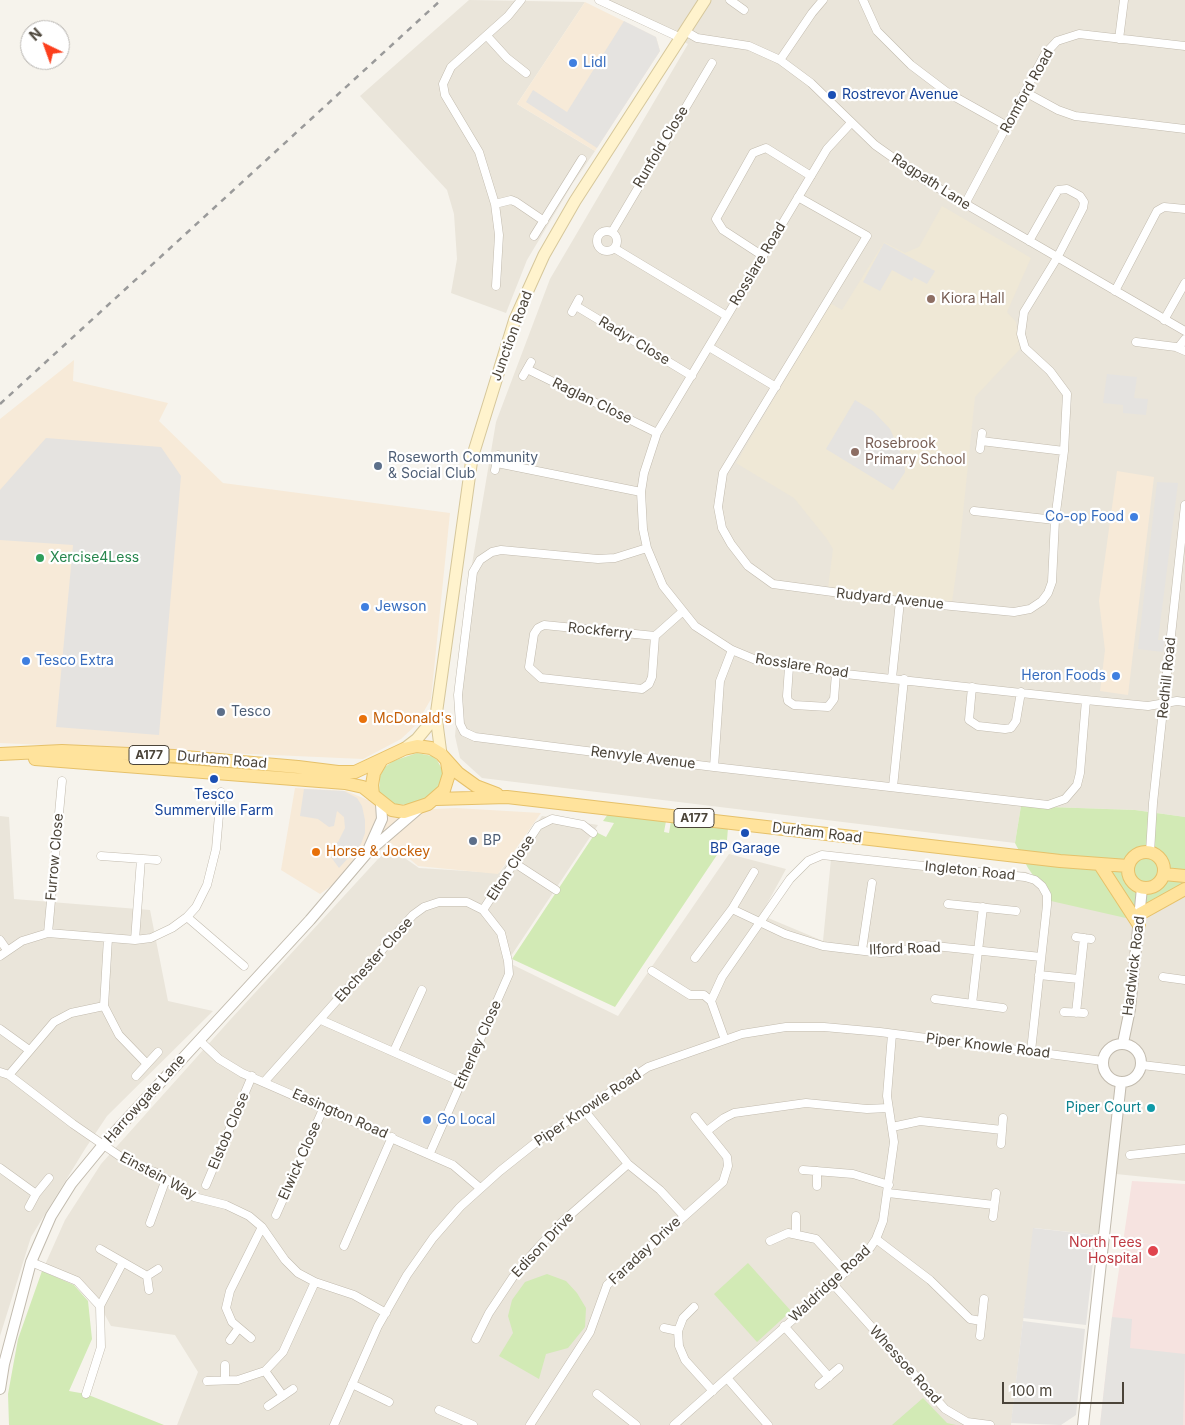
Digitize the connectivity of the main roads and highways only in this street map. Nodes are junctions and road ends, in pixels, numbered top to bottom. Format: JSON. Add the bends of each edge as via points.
{"nodes":[{"id":1,"x":705,"y":0,"type":"edge"},
{"id":2,"x":436,"y":716,"type":"junction"},
{"id":3,"x":404,"y":749,"type":"junction"},
{"id":4,"x":0,"y":754,"type":"edge"},
{"id":5,"x":444,"y":758,"type":"junction"},
{"id":6,"x":381,"y":761,"type":"junction"},
{"id":7,"x":507,"y":797,"type":"junction"},
{"id":8,"x":377,"y":799,"type":"junction"},
{"id":9,"x":436,"y":799,"type":"junction"},
{"id":10,"x":1100,"y":865,"type":"junction"},
{"id":11,"x":1128,"y":866,"type":"junction"},
{"id":12,"x":1164,"y":874,"type":"junction"},
{"id":13,"x":1185,"y":876,"type":"edge"},
{"id":14,"x":1185,"y":889,"type":"edge"}],
"edges":[{"from":1,"to":2,"type":"main road","name":"Junction Road","via":[[575,201],[544,255],[515,319],[472,458]]},
{"from":2,"to":3,"type":"main road"},
{"from":2,"to":5,"type":"main road","name":"Junction Road"},
{"from":3,"to":5,"type":"main road","name":"Durham Road","via":[[417,746],[431,748]]},
{"from":3,"to":6,"type":"main road","name":"Durham Road"},
{"from":4,"to":6,"type":"main road","name":"Durham Road","number":"A177","via":[[62,751],[174,756],[338,772],[355,772]]},
{"from":4,"to":8,"type":"main road","name":"Durham Road","number":"A177","via":[[345,783],[363,787]]},
{"from":5,"to":7,"type":"main road","name":"Durham Road","number":"A177","via":[[476,786]]},
{"from":5,"to":9,"type":"main road","via":[[449,774],[444,790]]},
{"from":6,"to":8,"type":"main road","via":[[372,785]]},
{"from":7,"to":9,"type":"main road","name":"Durham Road","number":"A177"},
{"from":7,"to":10,"type":"main road","name":"Durham Road","number":"A177"},
{"from":8,"to":9,"type":"main road","name":"Durham Road","via":[[392,810],[404,812]]},
{"from":10,"to":11,"type":"main road","name":"Durham Road","number":"A177"},
{"from":10,"to":14,"type":"main road","via":[[1139,920]]},
{"from":11,"to":12,"type":"main road","via":[[1134,856],[1150,852],[1162,862]]},
{"from":11,"to":12,"type":"main road","via":[[1132,882],[1142,888],[1154,886]]},
{"from":12,"to":13,"type":"main road"}]}
